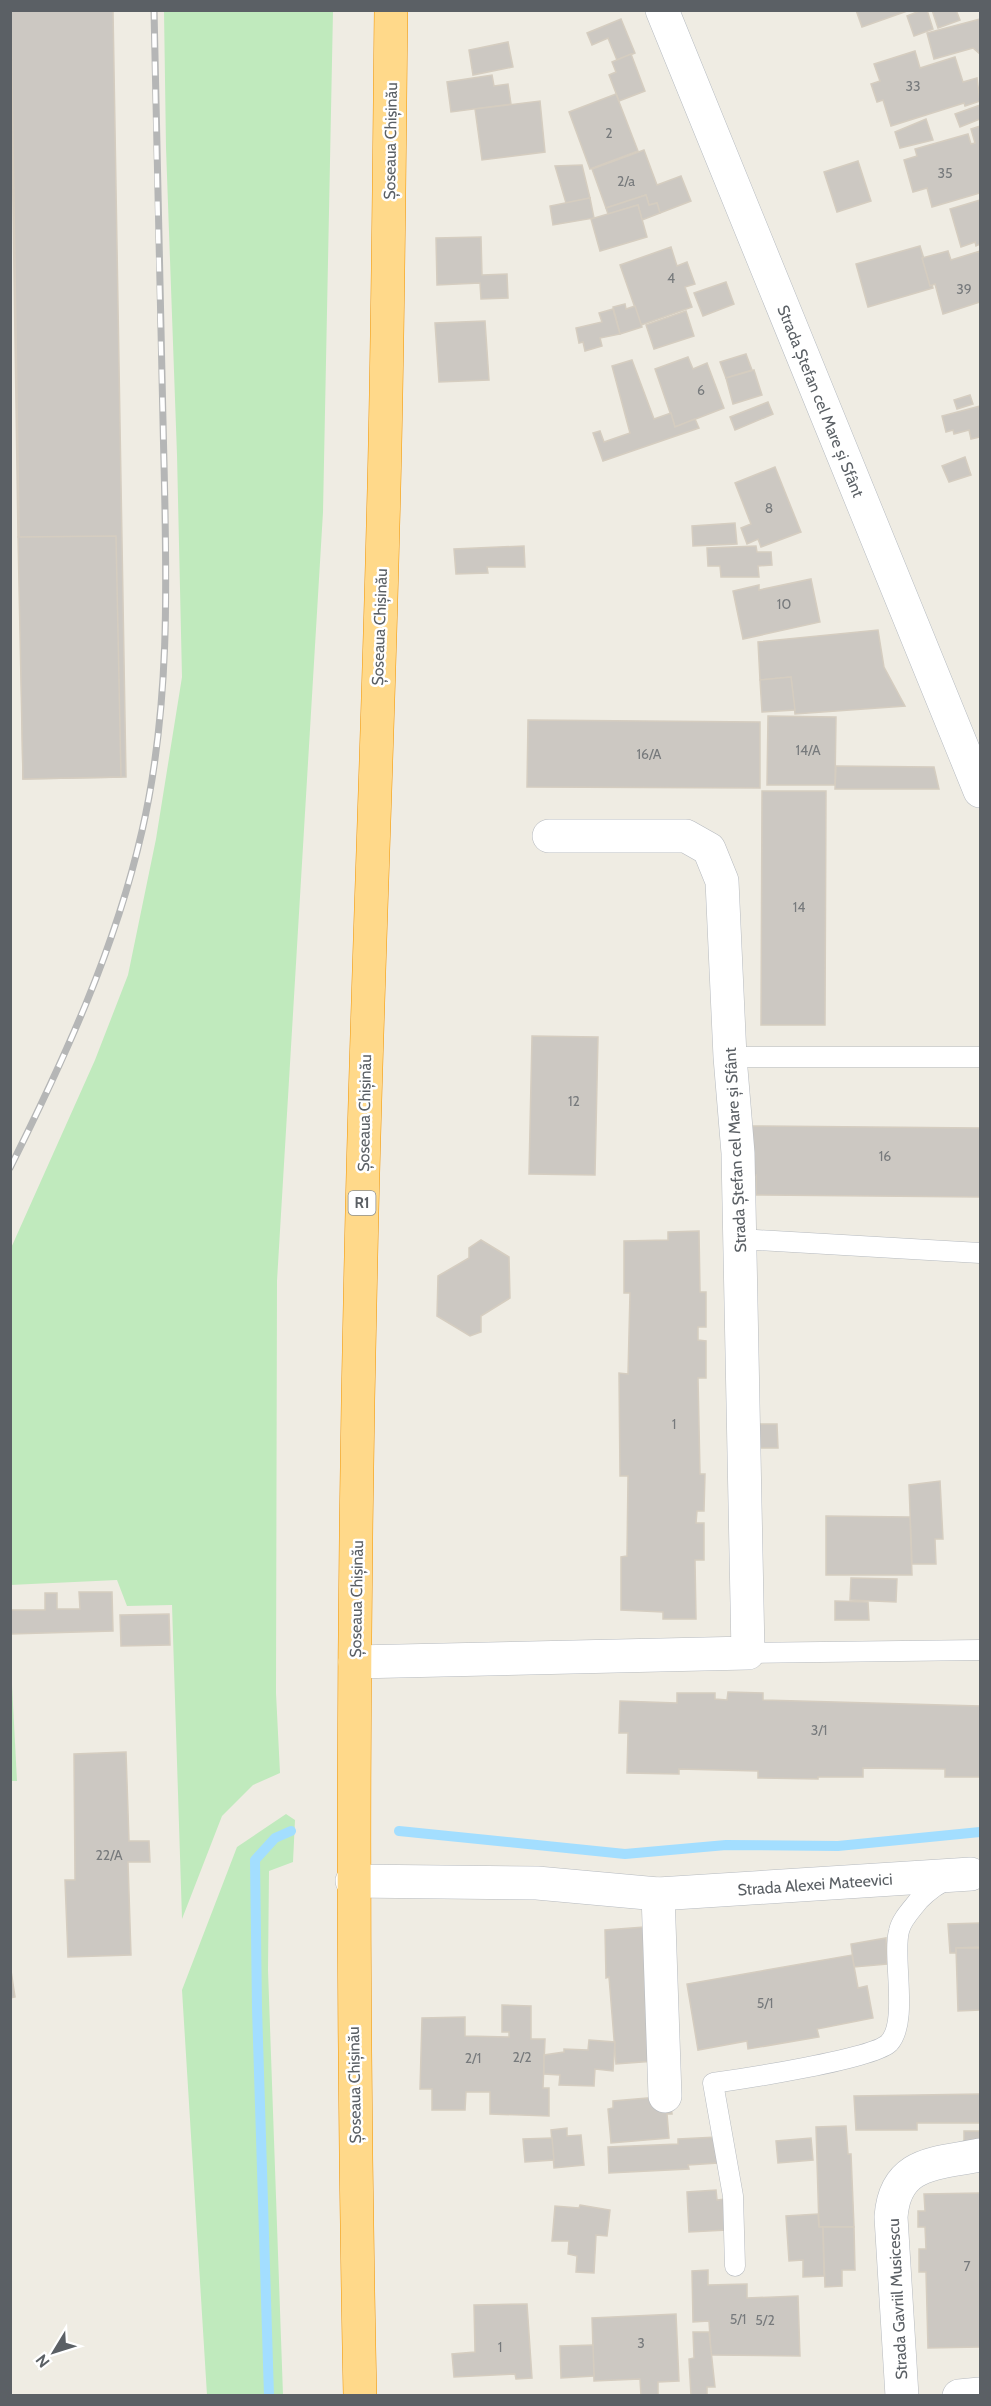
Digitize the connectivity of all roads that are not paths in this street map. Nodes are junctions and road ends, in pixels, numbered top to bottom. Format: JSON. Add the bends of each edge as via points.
{"nodes":[{"id":1,"x":391,"y":10,"type":"edge"},
{"id":2,"x":662,"y":10,"type":"edge"},
{"id":3,"x":981,"y":791,"type":"edge"},
{"id":4,"x":549,"y":836,"type":"dead end"},
{"id":5,"x":729,"y":1057,"type":"junction"},
{"id":6,"x":981,"y":1057,"type":"edge"},
{"id":7,"x":740,"y":1239,"type":"junction"},
{"id":8,"x":981,"y":1253,"type":"edge"},
{"id":9,"x":981,"y":1650,"type":"edge"},
{"id":10,"x":748,"y":1653,"type":"junction"},
{"id":11,"x":355,"y":1662,"type":"junction"},
{"id":12,"x":976,"y":1874,"type":"edge"},
{"id":13,"x":352,"y":1881,"type":"junction"},
{"id":14,"x":658,"y":1893,"type":"junction"},
{"id":15,"x":664,"y":2096,"type":"dead end"},
{"id":16,"x":981,"y":2155,"type":"edge"},
{"id":17,"x":735,"y":2266,"type":"dead end"},
{"id":18,"x":981,"y":2394,"type":"edge"},
{"id":19,"x":360,"y":2396,"type":"edge"},
{"id":20,"x":902,"y":2396,"type":"edge"},
{"id":21,"x":959,"y":2396,"type":"edge"}],
"edges":[{"from":1,"to":11,"type":"highway","name":"Șoseaua Chișinău","number":"R1","via":[[383,529],[361,1250]]},
{"from":2,"to":3,"type":"street","name":"Strada Ștefan cel Mare și Sfânt"},
{"from":4,"to":5,"type":"street","name":"Strada Ștefan cel Mare și Sfânt","via":[[686,836],[709,849],[722,881]]},
{"from":5,"to":6,"type":"lane"},
{"from":5,"to":7,"type":"street","name":"Strada Ștefan cel Mare și Sfânt","via":[[738,1153]]},
{"from":7,"to":8,"type":"lane"},
{"from":7,"to":10,"type":"street","name":"Strada Ștefan cel Mare și Sfânt"},
{"from":9,"to":10,"type":"lane"},
{"from":10,"to":11,"type":"street"},
{"from":11,"to":13,"type":"highway","name":"Șoseaua Chișinău","number":"R1"},
{"from":12,"to":14,"type":"street","name":"Strada Alexei Mateevici"},
{"from":12,"to":17,"type":"lane","via":[[942,1882],[924,1895],[899,1930],[899,2007],[891,2041],[881,2050],[712,2083],[733,2196]]},
{"from":13,"to":14,"type":"street","name":"Strada Alexei Mateevici","via":[[537,1883]]},
{"from":13,"to":19,"type":"highway","name":"Șoseaua Chișinău","number":"R1"},
{"from":14,"to":15,"type":"street"},
{"from":16,"to":20,"type":"street","name":"Strada Gavriil Musicescu","via":[[918,2168],[904,2177],[893,2195]]},
{"from":18,"to":21,"type":"street"}]}
